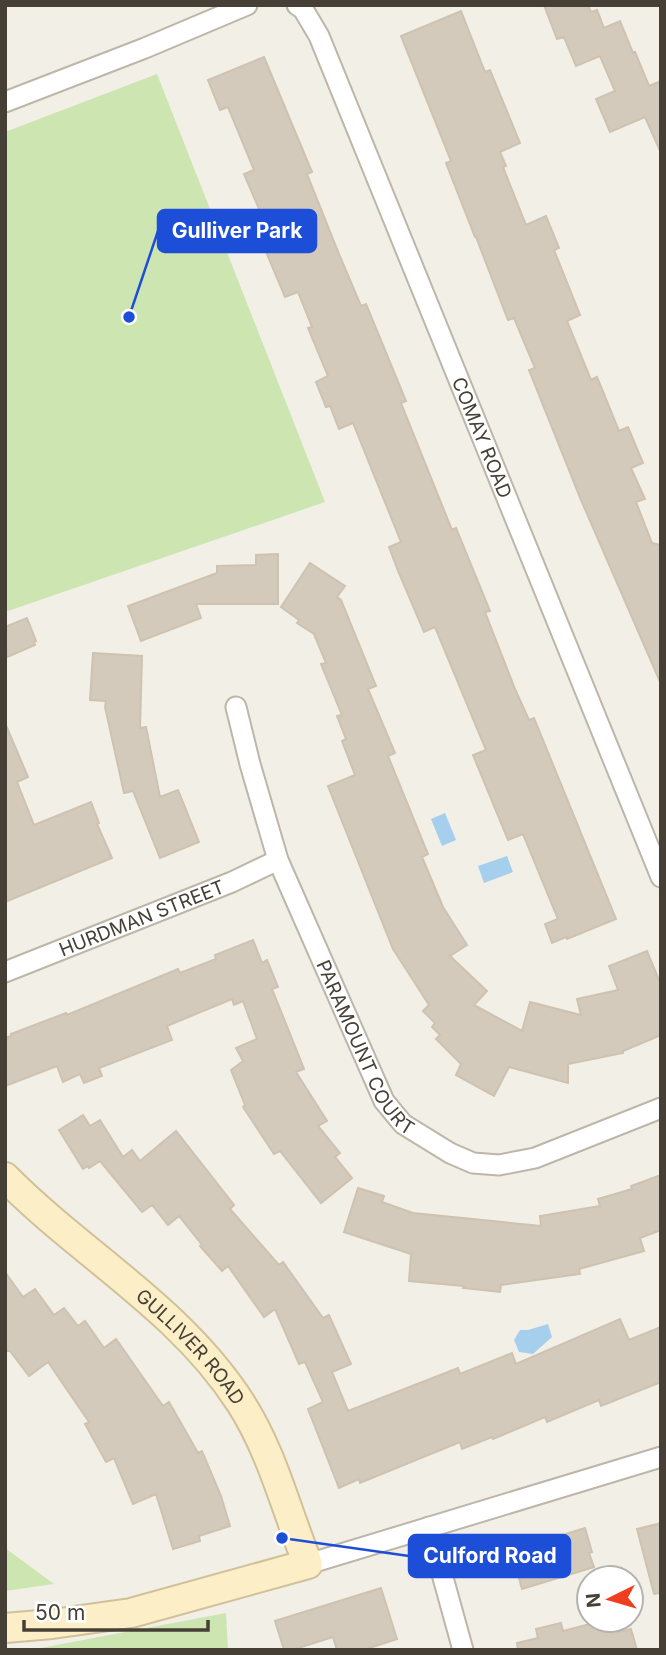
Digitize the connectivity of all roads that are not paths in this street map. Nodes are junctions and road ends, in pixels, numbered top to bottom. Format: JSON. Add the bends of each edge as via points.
{"nodes":[{"id":1,"x":247,"y":5,"type":"edge"},
{"id":2,"x":297,"y":5,"type":"edge"},
{"id":3,"x":5,"y":102,"type":"edge"},
{"id":4,"x":236,"y":707,"type":"dead end"},
{"id":5,"x":278,"y":860,"type":"junction"},
{"id":6,"x":661,"y":877,"type":"edge"},
{"id":7,"x":5,"y":972,"type":"edge"},
{"id":8,"x":661,"y":1108,"type":"edge"},
{"id":9,"x":5,"y":1177,"type":"edge"},
{"id":10,"x":661,"y":1457,"type":"edge"},
{"id":11,"x":429,"y":1527,"type":"junction"},
{"id":12,"x":309,"y":1564,"type":"junction"},
{"id":13,"x":5,"y":1628,"type":"edge"},
{"id":14,"x":463,"y":1650,"type":"edge"}],
"edges":[{"from":1,"to":3,"type":"street"},
{"from":2,"to":6,"type":"street","name":"COMAY ROAD","via":[[319,36]]},
{"from":4,"to":5,"type":"street","name":"PARAMOUNT COURT"},
{"from":5,"to":7,"type":"street","name":"HURDMAN STREET"},
{"from":5,"to":8,"type":"street","name":"PARAMOUNT COURT","via":[[384,1101],[403,1124],[427,1140],[473,1163],[499,1165],[535,1158]]},
{"from":9,"to":12,"type":"street","name":"GULLIVER ROAD","via":[[207,1357],[260,1438]]},
{"from":10,"to":11,"type":"street"},
{"from":11,"to":12,"type":"street"},
{"from":11,"to":14,"type":"street"},
{"from":12,"to":13,"type":"street","via":[[131,1613]]}]}
